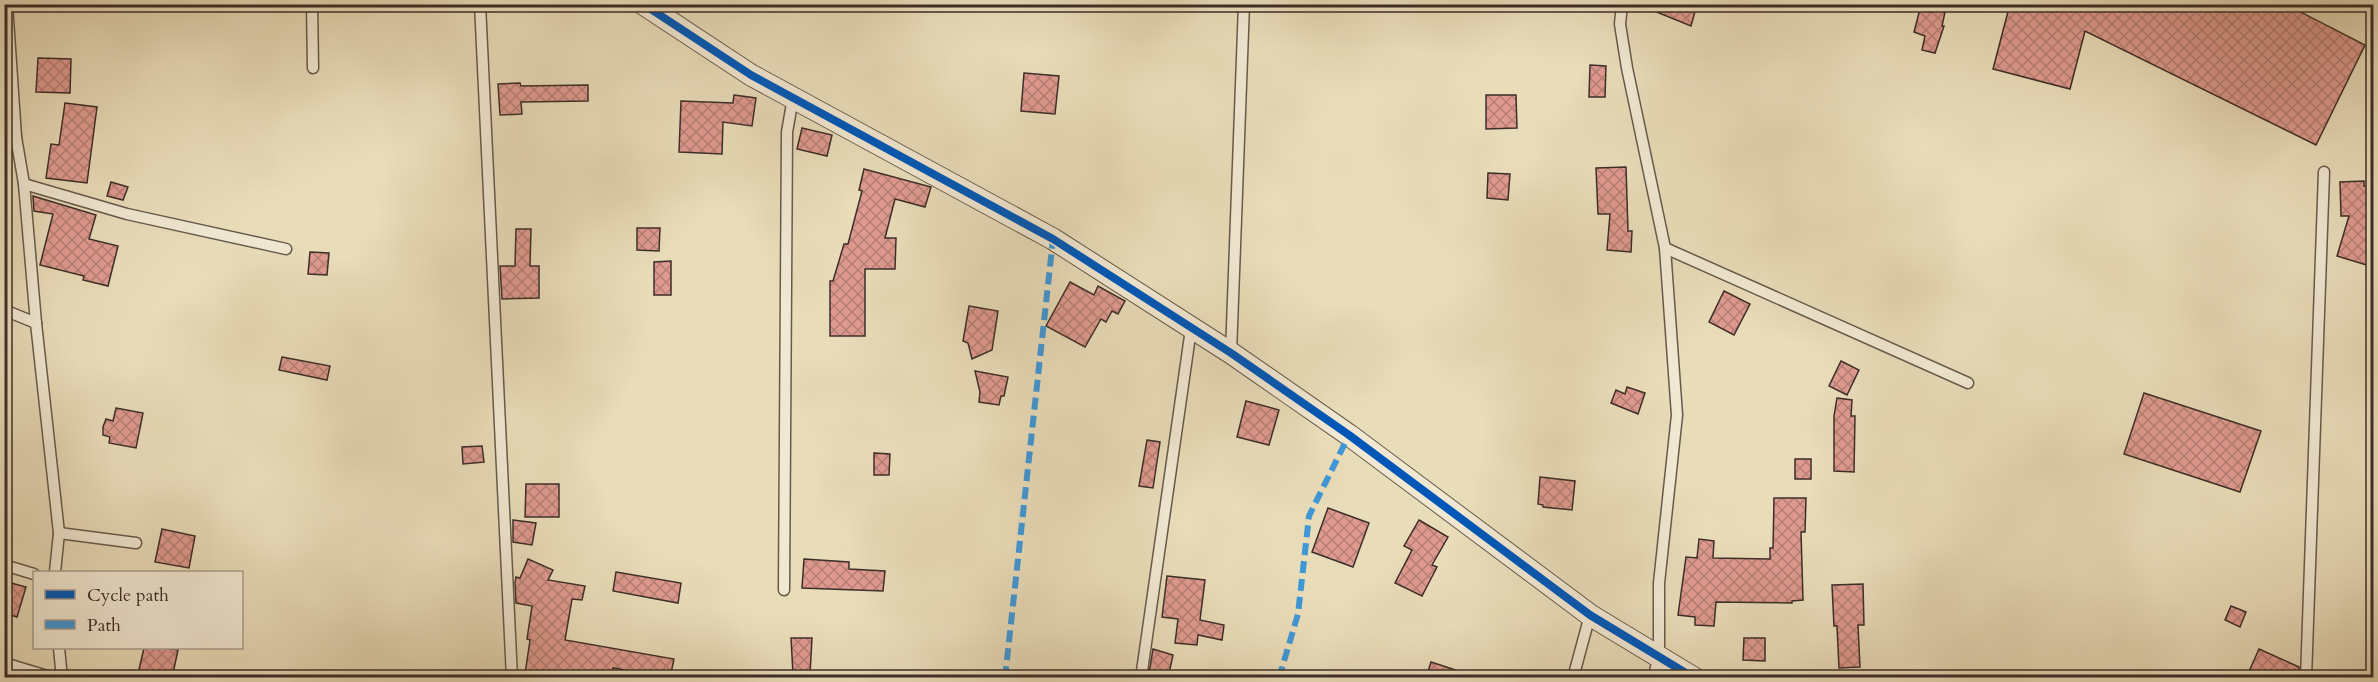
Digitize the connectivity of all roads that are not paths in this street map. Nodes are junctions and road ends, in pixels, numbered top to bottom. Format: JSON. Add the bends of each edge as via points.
{"nodes":[{"id":1,"x":7,"y":4,"type":"edge"},
{"id":2,"x":312,"y":4,"type":"edge"},
{"id":3,"x":480,"y":4,"type":"edge"},
{"id":4,"x":643,"y":4,"type":"edge"},
{"id":5,"x":1244,"y":4,"type":"edge"},
{"id":6,"x":1622,"y":4,"type":"edge"},
{"id":7,"x":313,"y":68,"type":"dead end"},
{"id":8,"x":793,"y":98,"type":"junction"},
{"id":9,"x":4,"y":133,"type":"edge"},
{"id":10,"x":16,"y":137,"type":"junction"},
{"id":11,"x":2324,"y":172,"type":"dead end"},
{"id":12,"x":24,"y":184,"type":"junction"},
{"id":13,"x":1665,"y":248,"type":"junction"},
{"id":14,"x":286,"y":249,"type":"dead end"},
{"id":15,"x":4,"y":310,"type":"edge"},
{"id":16,"x":36,"y":323,"type":"junction"},
{"id":17,"x":1191,"y":329,"type":"junction"},
{"id":18,"x":1232,"y":353,"type":"junction"},
{"id":19,"x":1968,"y":383,"type":"dead end"},
{"id":20,"x":59,"y":533,"type":"junction"},
{"id":21,"x":136,"y":543,"type":"dead end"},
{"id":22,"x":4,"y":565,"type":"edge"},
{"id":23,"x":55,"y":571,"type":"edge"},
{"id":24,"x":33,"y":574,"type":"edge"},
{"id":25,"x":784,"y":590,"type":"dead end"},
{"id":26,"x":1590,"y":615,"type":"junction"},
{"id":27,"x":59,"y":649,"type":"edge"},
{"id":28,"x":1659,"y":657,"type":"junction"},
{"id":29,"x":4,"y":663,"type":"edge"},
{"id":30,"x":54,"y":678,"type":"edge"},
{"id":31,"x":62,"y":678,"type":"edge"},
{"id":32,"x":512,"y":678,"type":"edge"},
{"id":33,"x":1141,"y":678,"type":"edge"},
{"id":34,"x":1573,"y":678,"type":"edge"},
{"id":35,"x":1653,"y":678,"type":"edge"},
{"id":36,"x":1694,"y":678,"type":"edge"},
{"id":37,"x":2306,"y":678,"type":"edge"}],
"edges":[{"from":1,"to":10,"type":"lane"},
{"from":2,"to":7,"type":"lane"},
{"from":3,"to":32,"type":"lane"},
{"from":4,"to":8,"type":"street"},
{"from":5,"to":18,"type":"lane"},
{"from":6,"to":13,"type":"lane","via":[[1620,24],[1627,68]]},
{"from":8,"to":17,"type":"street","via":[[1053,239]]},
{"from":8,"to":25,"type":"lane","via":[[787,132]]},
{"from":9,"to":10,"type":"lane"},
{"from":10,"to":12,"type":"lane"},
{"from":11,"to":37,"type":"lane"},
{"from":12,"to":14,"type":"lane","via":[[127,214]]},
{"from":12,"to":16,"type":"lane"},
{"from":13,"to":19,"type":"lane"},
{"from":13,"to":28,"type":"lane","via":[[1677,415],[1659,584]]},
{"from":15,"to":16,"type":"lane"},
{"from":16,"to":20,"type":"lane"},
{"from":17,"to":18,"type":"street"},
{"from":17,"to":33,"type":"lane"},
{"from":18,"to":26,"type":"street"},
{"from":20,"to":21,"type":"lane"},
{"from":20,"to":23,"type":"lane"},
{"from":22,"to":24,"type":"lane"},
{"from":26,"to":28,"type":"street"},
{"from":26,"to":34,"type":"lane"},
{"from":27,"to":31,"type":"lane"},
{"from":28,"to":35,"type":"lane"},
{"from":28,"to":36,"type":"street"},
{"from":29,"to":30,"type":"lane"}]}
